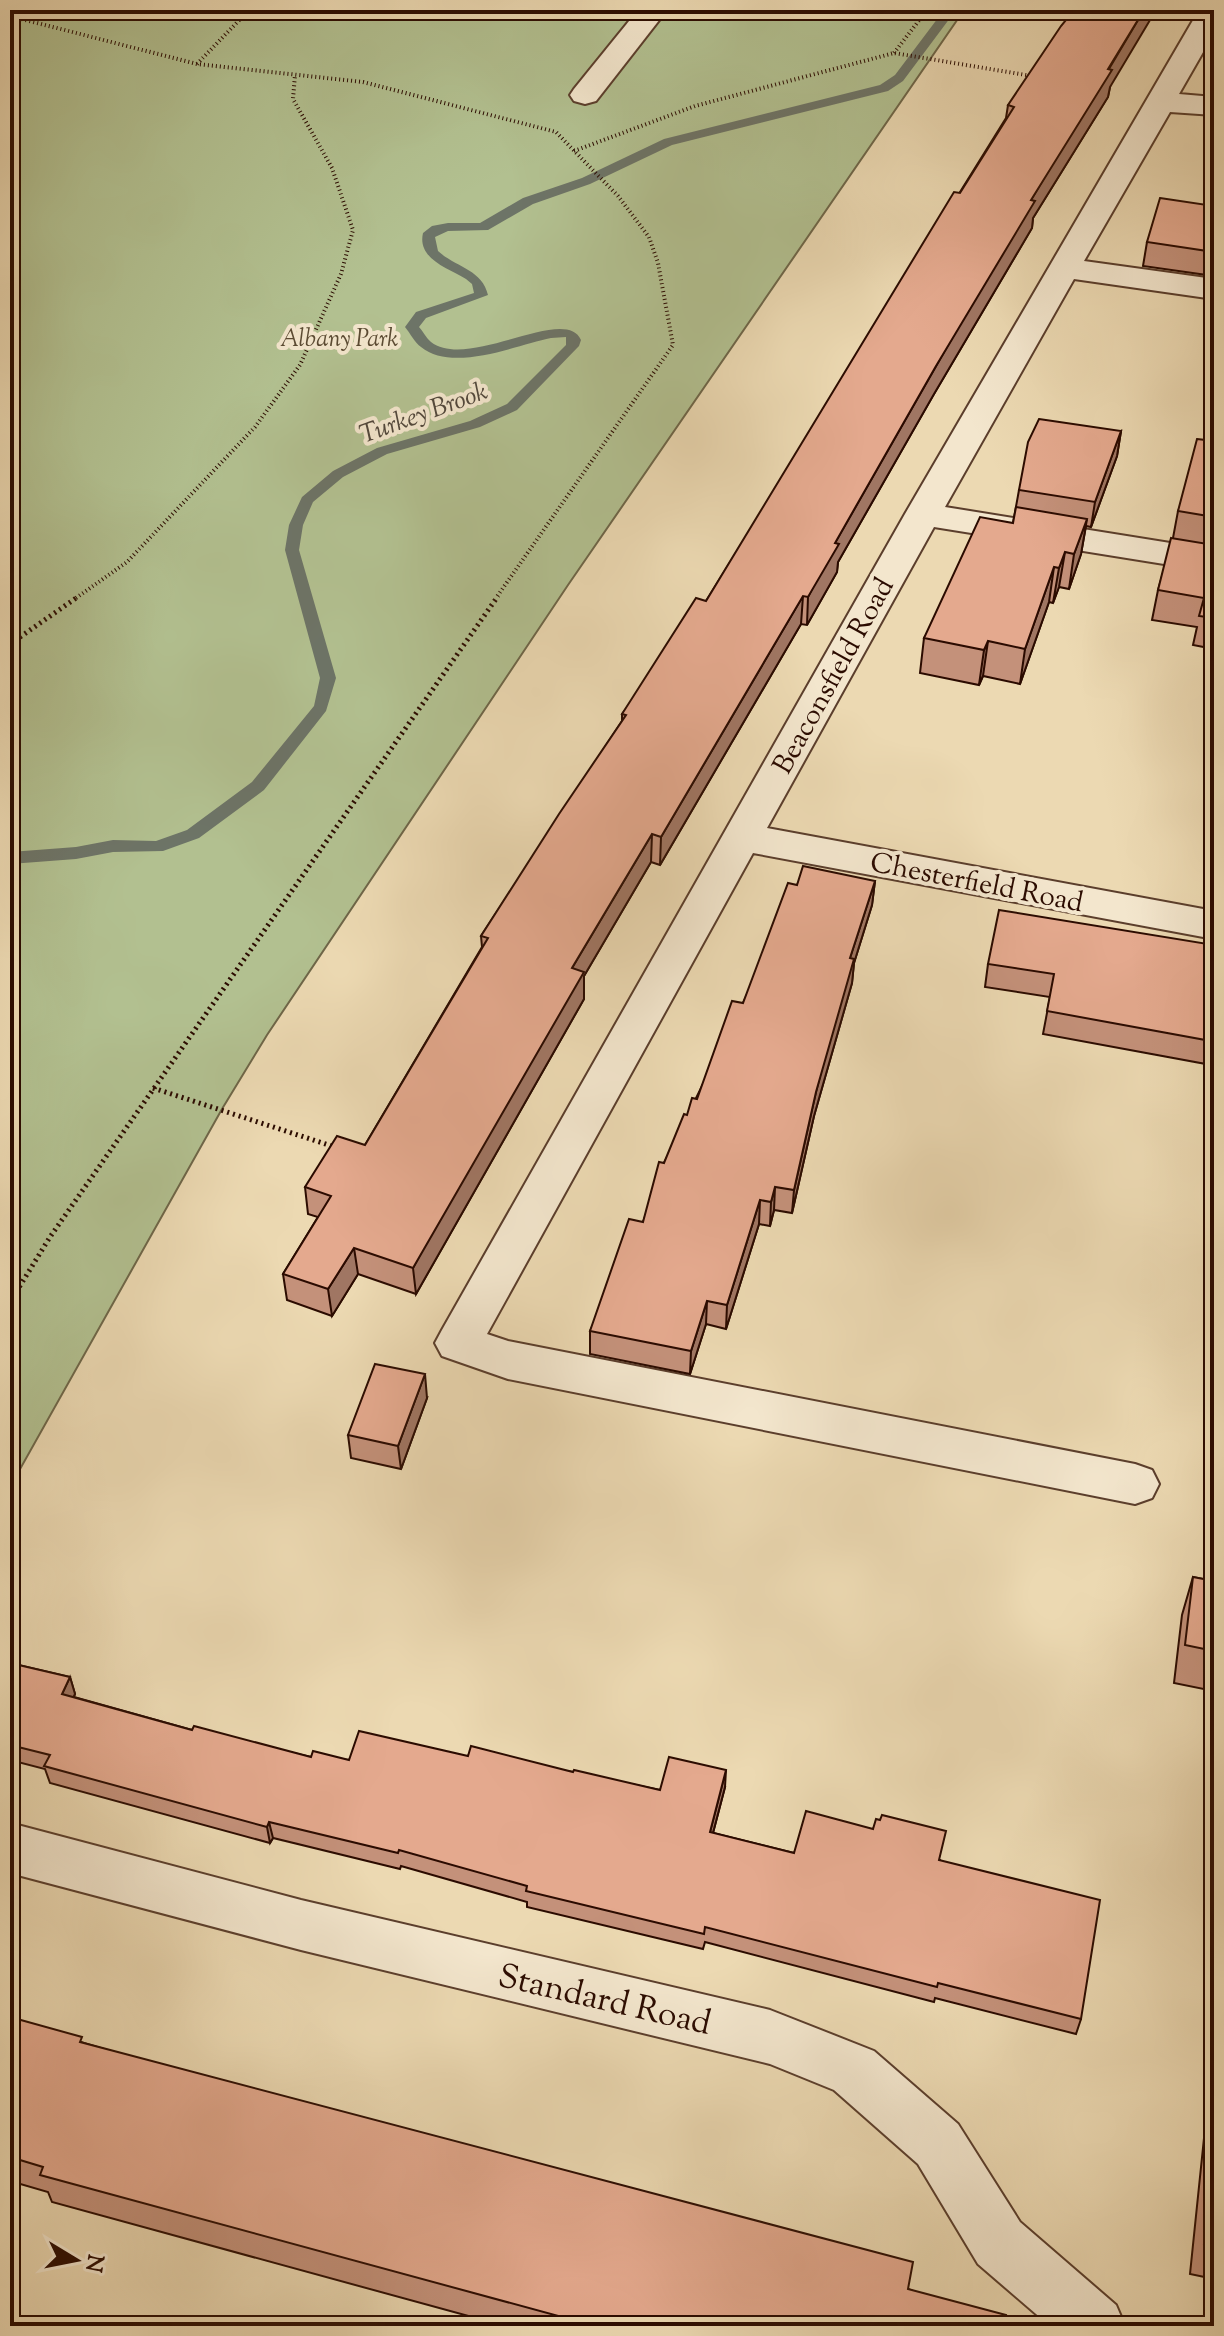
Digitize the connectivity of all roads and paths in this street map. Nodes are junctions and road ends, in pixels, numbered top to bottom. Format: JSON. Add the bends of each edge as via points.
{"nodes":[{"id":1,"x":249,"y":10,"type":"edge"},
{"id":2,"x":653,"y":10,"type":"edge"},
{"id":3,"x":927,"y":10,"type":"edge"},
{"id":4,"x":1213,"y":10,"type":"edge"},
{"id":5,"x":10,"y":16,"type":"edge"},
{"id":6,"x":894,"y":53,"type":"junction"},
{"id":7,"x":197,"y":64,"type":"junction"},
{"id":8,"x":295,"y":75,"type":"junction"},
{"id":9,"x":1040,"y":77,"type":"edge"},
{"id":10,"x":585,"y":95,"type":"dead end"},
{"id":11,"x":1162,"y":102,"type":"junction"},
{"id":12,"x":1214,"y":106,"type":"edge"},
{"id":13,"x":574,"y":151,"type":"junction"},
{"id":14,"x":1065,"y":268,"type":"junction"},
{"id":15,"x":1214,"y":289,"type":"edge"},
{"id":16,"x":923,"y":514,"type":"junction"},
{"id":17,"x":1214,"y":561,"type":"edge"},
{"id":18,"x":10,"y":644,"type":"edge"},
{"id":19,"x":741,"y":837,"type":"junction"},
{"id":20,"x":1214,"y":925,"type":"edge"},
{"id":21,"x":153,"y":1088,"type":"junction"},
{"id":22,"x":339,"y":1148,"type":"edge"},
{"id":23,"x":10,"y":1302,"type":"edge"},
{"id":24,"x":1135,"y":1484,"type":"dead end"},
{"id":25,"x":10,"y":1848,"type":"edge"},
{"id":26,"x":1095,"y":2326,"type":"edge"}],
"edges":[{"from":1,"to":7,"type":"path"},
{"from":2,"to":10,"type":"street"},
{"from":3,"to":6,"type":"path"},
{"from":4,"to":11,"type":"street","name":"Beaconsfield Road"},
{"from":5,"to":7,"type":"path"},
{"from":6,"to":9,"type":"path"},
{"from":6,"to":13,"type":"path","via":[[695,106]]},
{"from":7,"to":8,"type":"path"},
{"from":8,"to":13,"type":"path","via":[[363,82],[556,132]]},
{"from":8,"to":18,"type":"path","via":[[293,99],[332,168],[353,230],[341,274],[300,365],[255,427],[127,562]]},
{"from":11,"to":12,"type":"street"},
{"from":11,"to":14,"type":"street","name":"Beaconsfield Road"},
{"from":13,"to":21,"type":"path","via":[[649,237],[673,345]]},
{"from":14,"to":15,"type":"street"},
{"from":14,"to":16,"type":"street","name":"Beaconsfield Road"},
{"from":16,"to":17,"type":"street"},
{"from":16,"to":19,"type":"street","name":"Beaconsfield Road"},
{"from":19,"to":20,"type":"street","name":"Chesterfield Road"},
{"from":19,"to":24,"type":"street","name":"Beaconsfield Road","via":[[458,1343],[508,1360]]},
{"from":21,"to":22,"type":"path"},
{"from":21,"to":23,"type":"path"},
{"from":25,"to":26,"type":"street","name":"Standard Road","via":[[301,1925],[770,2037],[854,2070],[938,2144],[999,2243]]}]}
